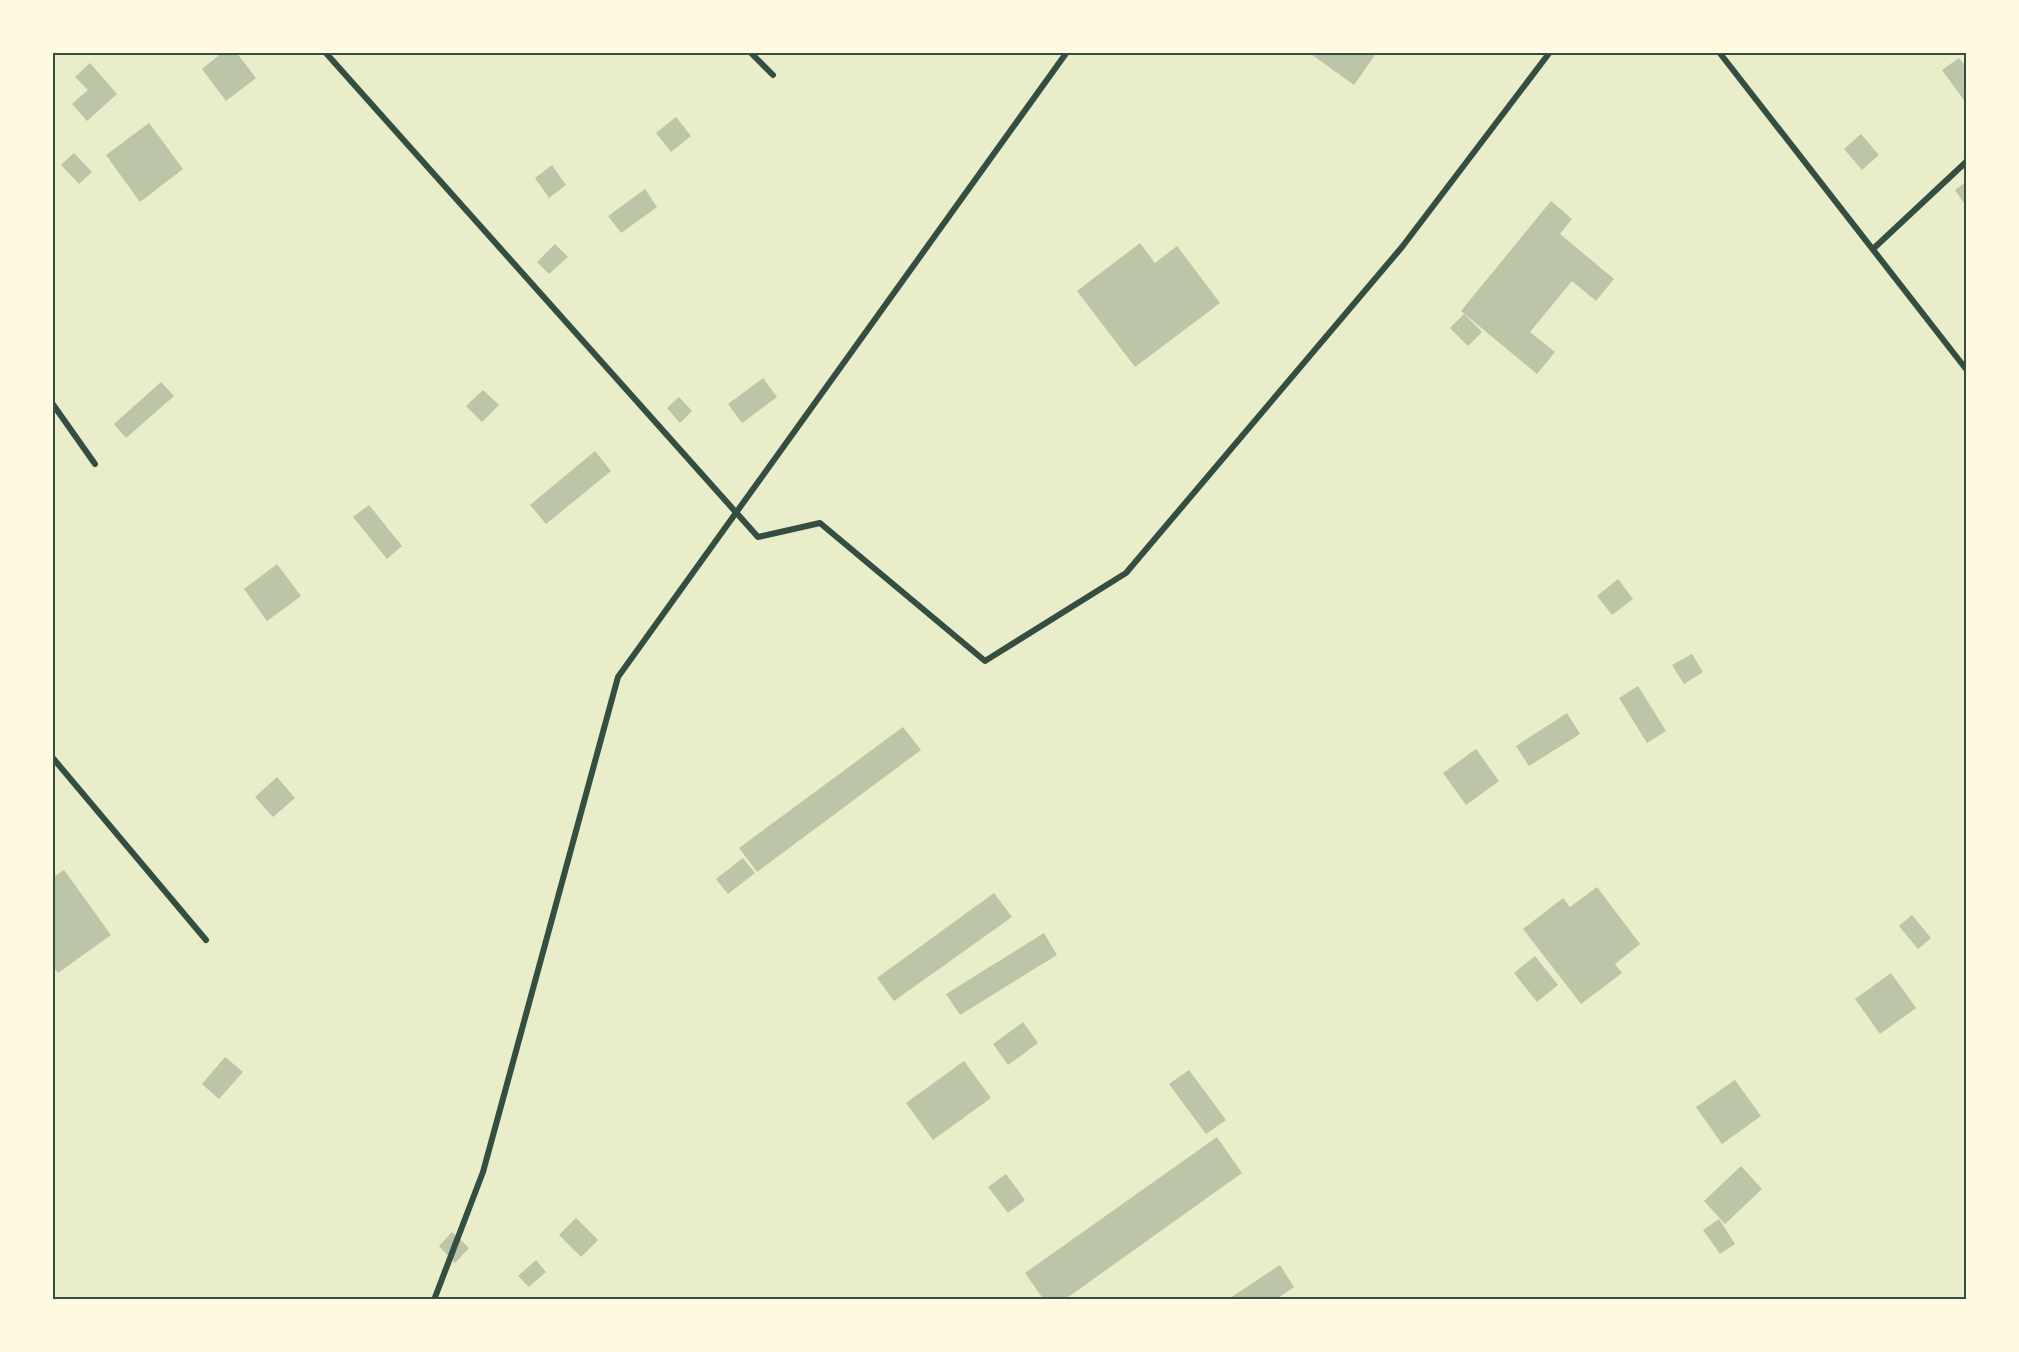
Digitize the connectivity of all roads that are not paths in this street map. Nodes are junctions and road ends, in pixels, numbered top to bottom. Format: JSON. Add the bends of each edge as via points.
{"nodes":[{"id":1,"x":325,"y":52,"type":"edge"},
{"id":2,"x":750,"y":52,"type":"edge"},
{"id":3,"x":1067,"y":52,"type":"edge"},
{"id":4,"x":1550,"y":52,"type":"edge"},
{"id":5,"x":1719,"y":52,"type":"edge"},
{"id":6,"x":773,"y":75,"type":"dead end"},
{"id":7,"x":1966,"y":162,"type":"edge"},
{"id":8,"x":1873,"y":249,"type":"junction"},
{"id":9,"x":1966,"y":369,"type":"edge"},
{"id":10,"x":52,"y":403,"type":"edge"},
{"id":11,"x":95,"y":464,"type":"dead end"},
{"id":12,"x":736,"y":512,"type":"junction"},
{"id":13,"x":52,"y":757,"type":"edge"},
{"id":14,"x":206,"y":940,"type":"dead end"},
{"id":15,"x":434,"y":1299,"type":"edge"}],
"edges":[{"from":1,"to":12,"type":"street"},
{"from":2,"to":6,"type":"street"},
{"from":3,"to":12,"type":"street"},
{"from":4,"to":12,"type":"street","via":[[1402,247],[1126,573],[986,661],[820,523],[758,537]]},
{"from":5,"to":8,"type":"street"},
{"from":7,"to":8,"type":"street"},
{"from":8,"to":9,"type":"street"},
{"from":10,"to":11,"type":"street"},
{"from":12,"to":15,"type":"street","via":[[618,677],[483,1172]]},
{"from":13,"to":14,"type":"street"}]}
